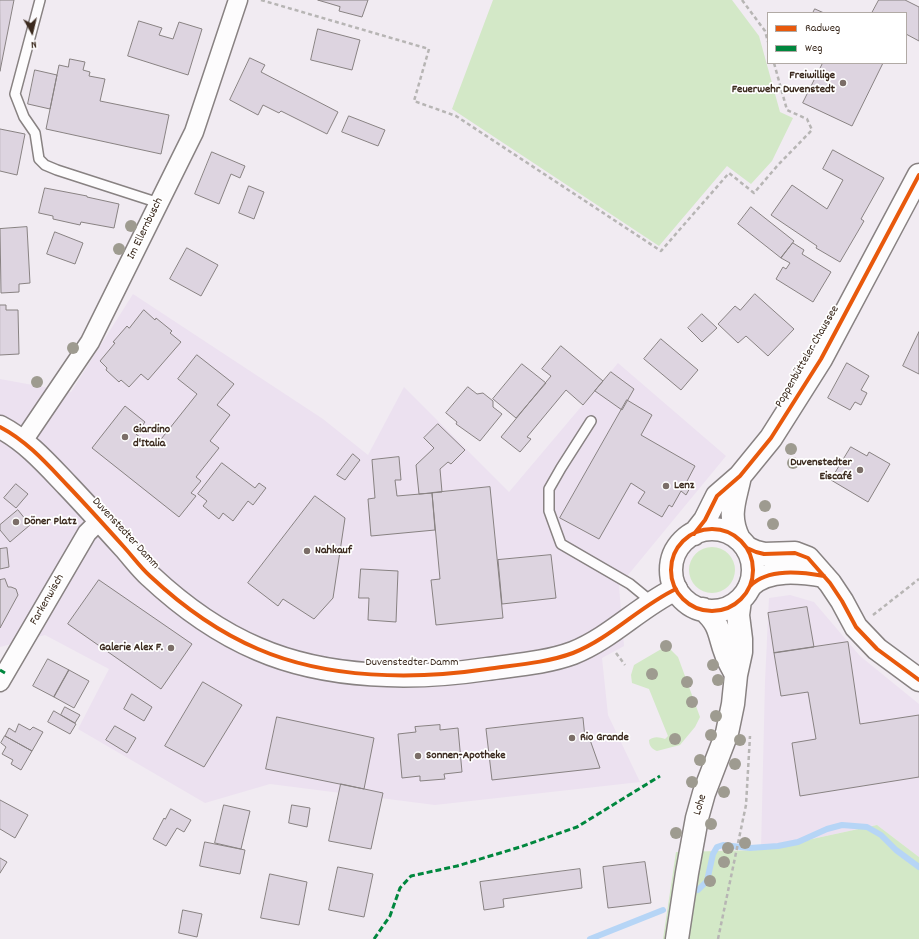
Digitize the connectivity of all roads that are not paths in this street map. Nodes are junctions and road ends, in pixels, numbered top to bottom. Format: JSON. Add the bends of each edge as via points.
{"nodes":[{"id":1,"x":40,"y":0,"type":"edge"},
{"id":2,"x":238,"y":0,"type":"edge"},
{"id":3,"x":919,"y":175,"type":"edge"},
{"id":4,"x":159,"y":203,"type":"junction"},
{"id":5,"x":591,"y":421,"type":"dead end"},
{"id":6,"x":0,"y":427,"type":"edge"},
{"id":7,"x":23,"y":441,"type":"junction"},
{"id":8,"x":740,"y":476,"type":"junction"},
{"id":9,"x":100,"y":520,"type":"junction"},
{"id":10,"x":694,"y":534,"type":"junction"},
{"id":11,"x":743,"y":544,"type":"junction"},
{"id":12,"x":824,"y":576,"type":"junction"},
{"id":13,"x":676,"y":589,"type":"junction"},
{"id":14,"x":745,"y":593,"type":"junction"},
{"id":15,"x":652,"y":602,"type":"junction"},
{"id":16,"x":703,"y":609,"type":"junction"},
{"id":17,"x":2,"y":675,"type":"edge"},
{"id":18,"x":736,"y":675,"type":"junction"},
{"id":19,"x":919,"y":680,"type":"edge"},
{"id":20,"x":677,"y":939,"type":"edge"}],
"edges":[{"from":1,"to":4,"type":"lane","via":[[15,94],[24,117],[35,133],[38,160],[57,170]]},
{"from":2,"to":4,"type":"street","name":"Im Ellernbusch","via":[[194,132]]},
{"from":3,"to":8,"type":"main road","name":"Poppenbütteler Chaussee","via":[[821,359],[771,438]]},
{"from":4,"to":7,"type":"street","name":"Im Ellernbusch","via":[[90,342]]},
{"from":5,"to":15,"type":"lane","via":[[549,489],[549,511],[561,544],[630,584]]},
{"from":6,"to":7,"type":"main road","name":"Duvenstedter Damm"},
{"from":7,"to":9,"type":"main road","name":"Duvenstedter Damm"},
{"from":8,"to":10,"type":"main road","name":"Poppenbütteler Chaussee","via":[[717,496],[705,520]]},
{"from":8,"to":11,"type":"main road","name":"Poppenbütteler Chaussee","via":[[732,517],[733,526]]},
{"from":9,"to":15,"type":"main road","name":"Duvenstedter Damm","via":[[149,575],[179,601],[216,627],[258,649],[280,657],[333,669],[379,674],[464,673],[539,661],[572,653],[588,646]]},
{"from":9,"to":17,"type":"street","name":"Farkenwisch","via":[[87,533]]},
{"from":10,"to":11,"type":"main road","via":[[716,529],[728,532]]},
{"from":10,"to":13,"type":"main road","via":[[680,545],[674,558],[672,571]]},
{"from":11,"to":12,"type":"main road","via":[[764,554],[802,555],[813,562]]},
{"from":11,"to":14,"type":"main road","via":[[753,564],[753,575]]},
{"from":12,"to":14,"type":"main road","via":[[779,574],[760,579]]},
{"from":12,"to":19,"type":"main road","via":[[856,627],[877,649]]},
{"from":13,"to":15,"type":"main road","name":"Duvenstedter Damm"},
{"from":13,"to":16,"type":"main road","via":[[688,602]]},
{"from":14,"to":16,"type":"main road","via":[[725,608]]},
{"from":14,"to":18,"type":"main road","name":"Lohe","via":[[738,615],[742,652]]},
{"from":16,"to":18,"type":"main road","via":[[718,627],[726,655]]},
{"from":18,"to":20,"type":"main road","name":"Lohe","via":[[727,733],[697,818]]}]}
